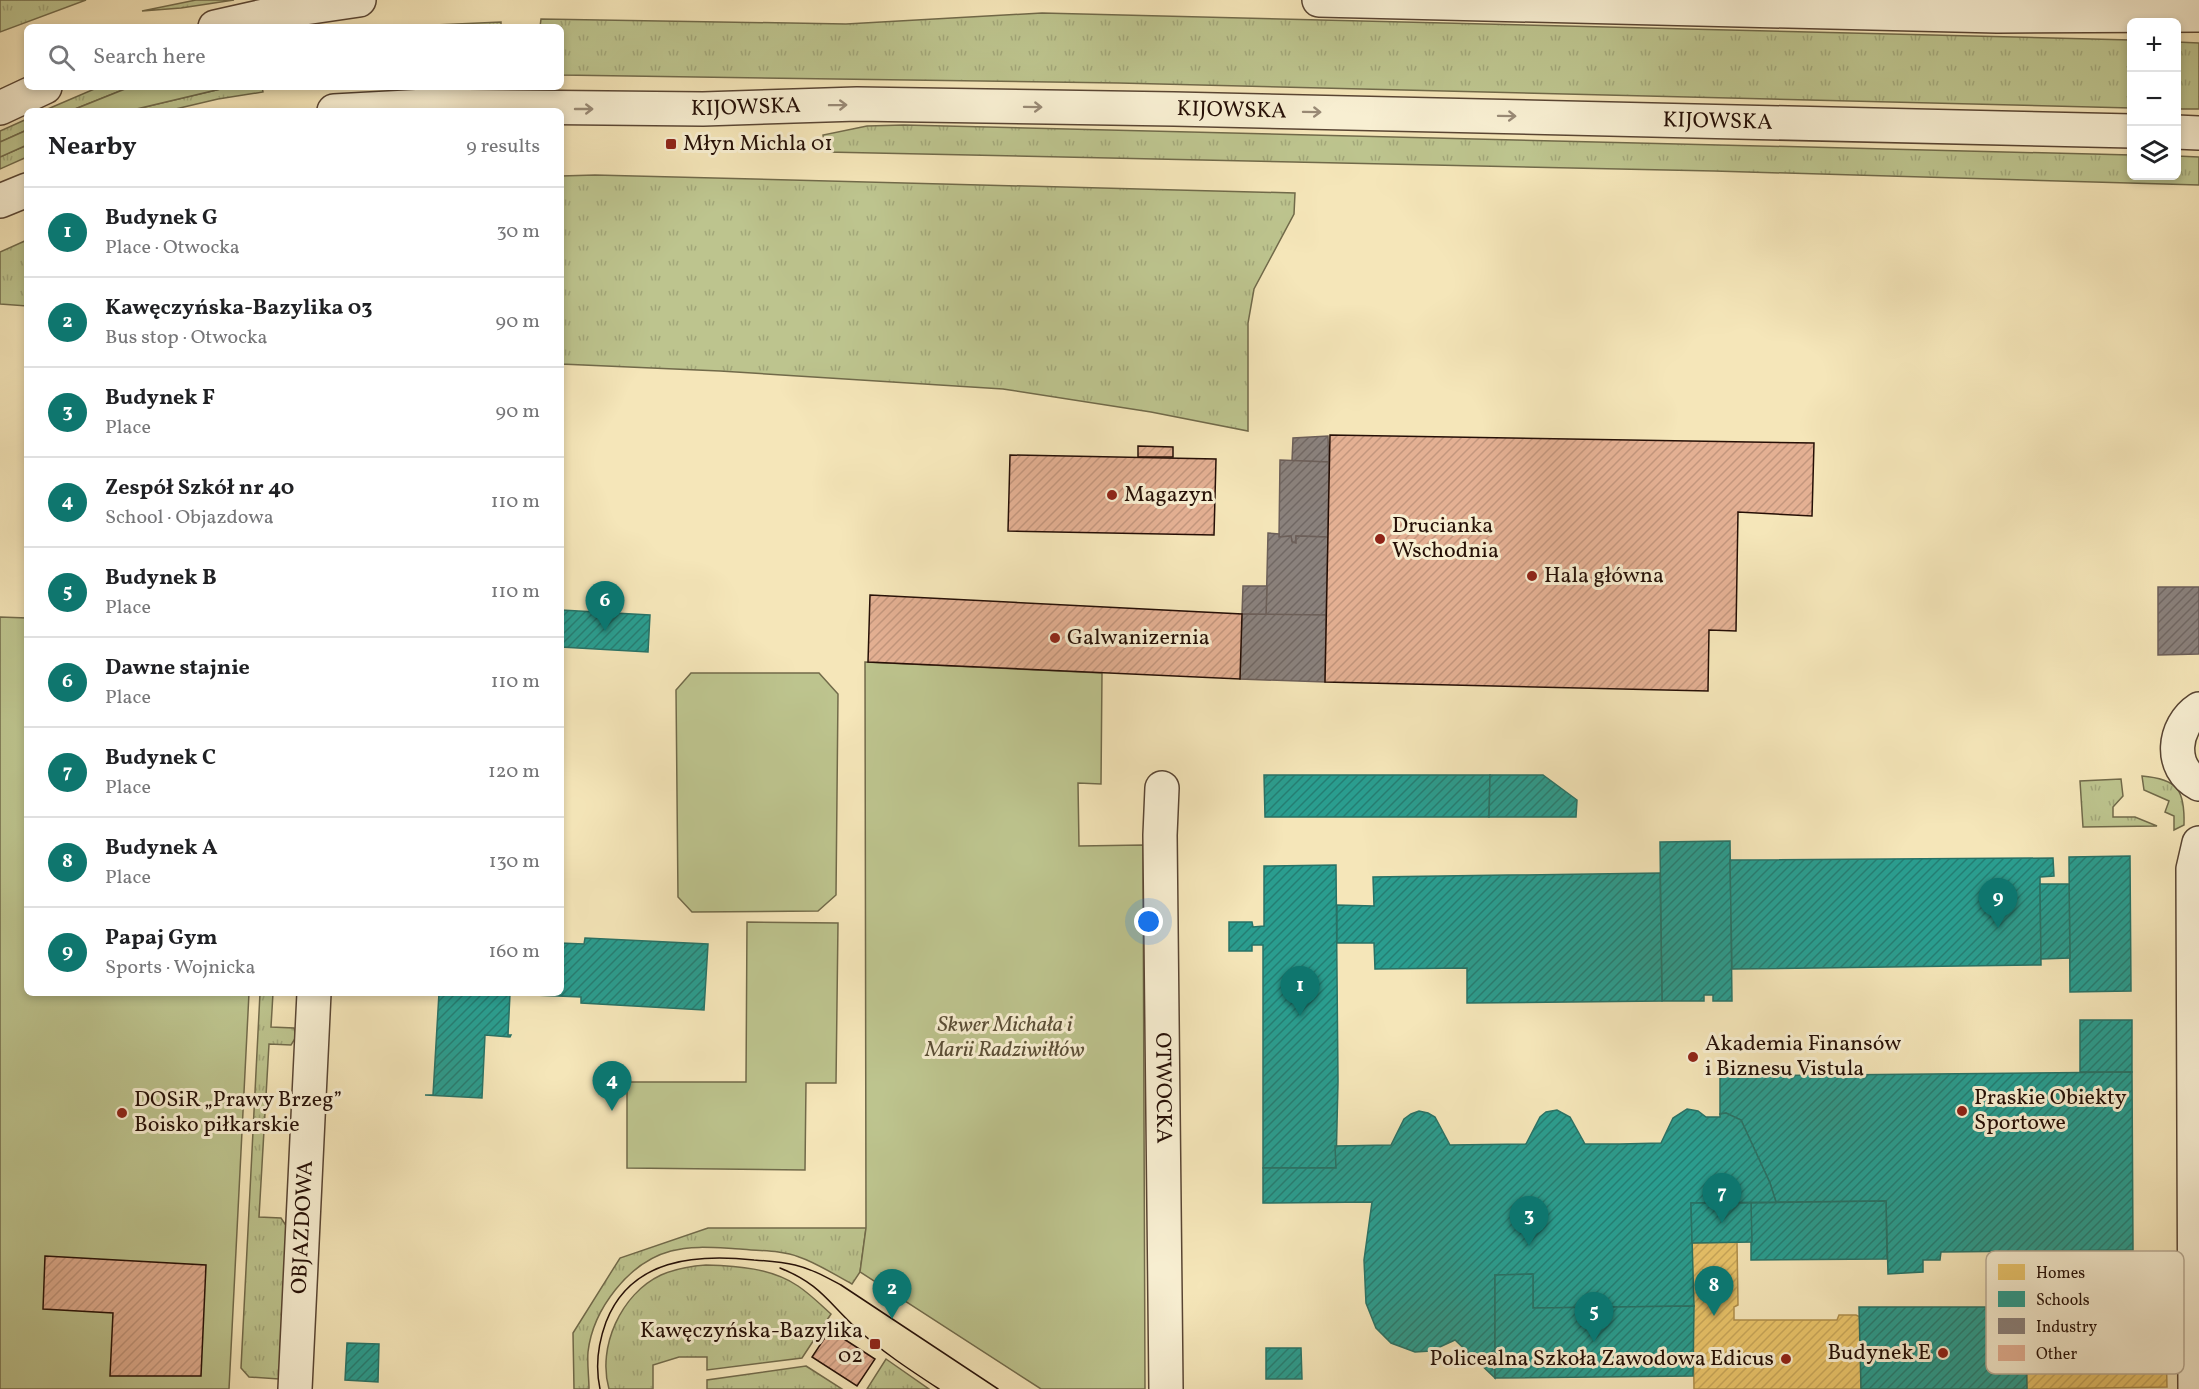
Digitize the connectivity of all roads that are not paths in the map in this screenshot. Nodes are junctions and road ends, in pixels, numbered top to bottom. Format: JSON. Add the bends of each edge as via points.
{"nodes":[{"id":1,"x":357,"y":0,"type":"edge"},
{"id":2,"x":1319,"y":0,"type":"edge"},
{"id":3,"x":2199,"y":15,"type":"edge"},
{"id":4,"x":228,"y":24,"type":"edge"},
{"id":5,"x":356,"y":24,"type":"edge"},
{"id":6,"x":39,"y":90,"type":"edge"},
{"id":7,"x":352,"y":104,"type":"edge"},
{"id":8,"x":0,"y":108,"type":"edge"},
{"id":9,"x":2127,"y":131,"type":"edge"},
{"id":10,"x":2181,"y":132,"type":"edge"},
{"id":11,"x":2199,"y":133,"type":"edge"},
{"id":12,"x":24,"y":191,"type":"edge"},
{"id":13,"x":0,"y":201,"type":"edge"},
{"id":14,"x":2199,"y":709,"type":"edge"},
{"id":15,"x":2199,"y":784,"type":"edge"},
{"id":16,"x":1162,"y":788,"type":"dead end"},
{"id":17,"x":2199,"y":843,"type":"edge"},
{"id":18,"x":314,"y":996,"type":"edge"},
{"id":19,"x":295,"y":1389,"type":"edge"},
{"id":20,"x":1166,"y":1389,"type":"edge"},
{"id":21,"x":2195,"y":1389,"type":"edge"}],
"edges":[{"from":1,"to":4,"type":"street"},
{"from":1,"to":5,"type":"street"},
{"from":2,"to":3,"type":"street","via":[[1997,16]]},
{"from":6,"to":8,"type":"street"},
{"from":7,"to":9,"type":"street","name":"KIJOWSKA","one_way":true,"via":[[692,109],[857,104]]},
{"from":10,"to":11,"type":"street"},
{"from":12,"to":13,"type":"street"},
{"from":14,"to":15,"type":"street","via":[[2191,714],[2178,737],[2176,750],[2182,767]]},
{"from":16,"to":20,"type":"street","name":"OTWOCKA"},
{"from":17,"to":21,"type":"street","via":[[2193,869]]},
{"from":18,"to":19,"type":"street","name":"OBJAZDOWA"}]}
